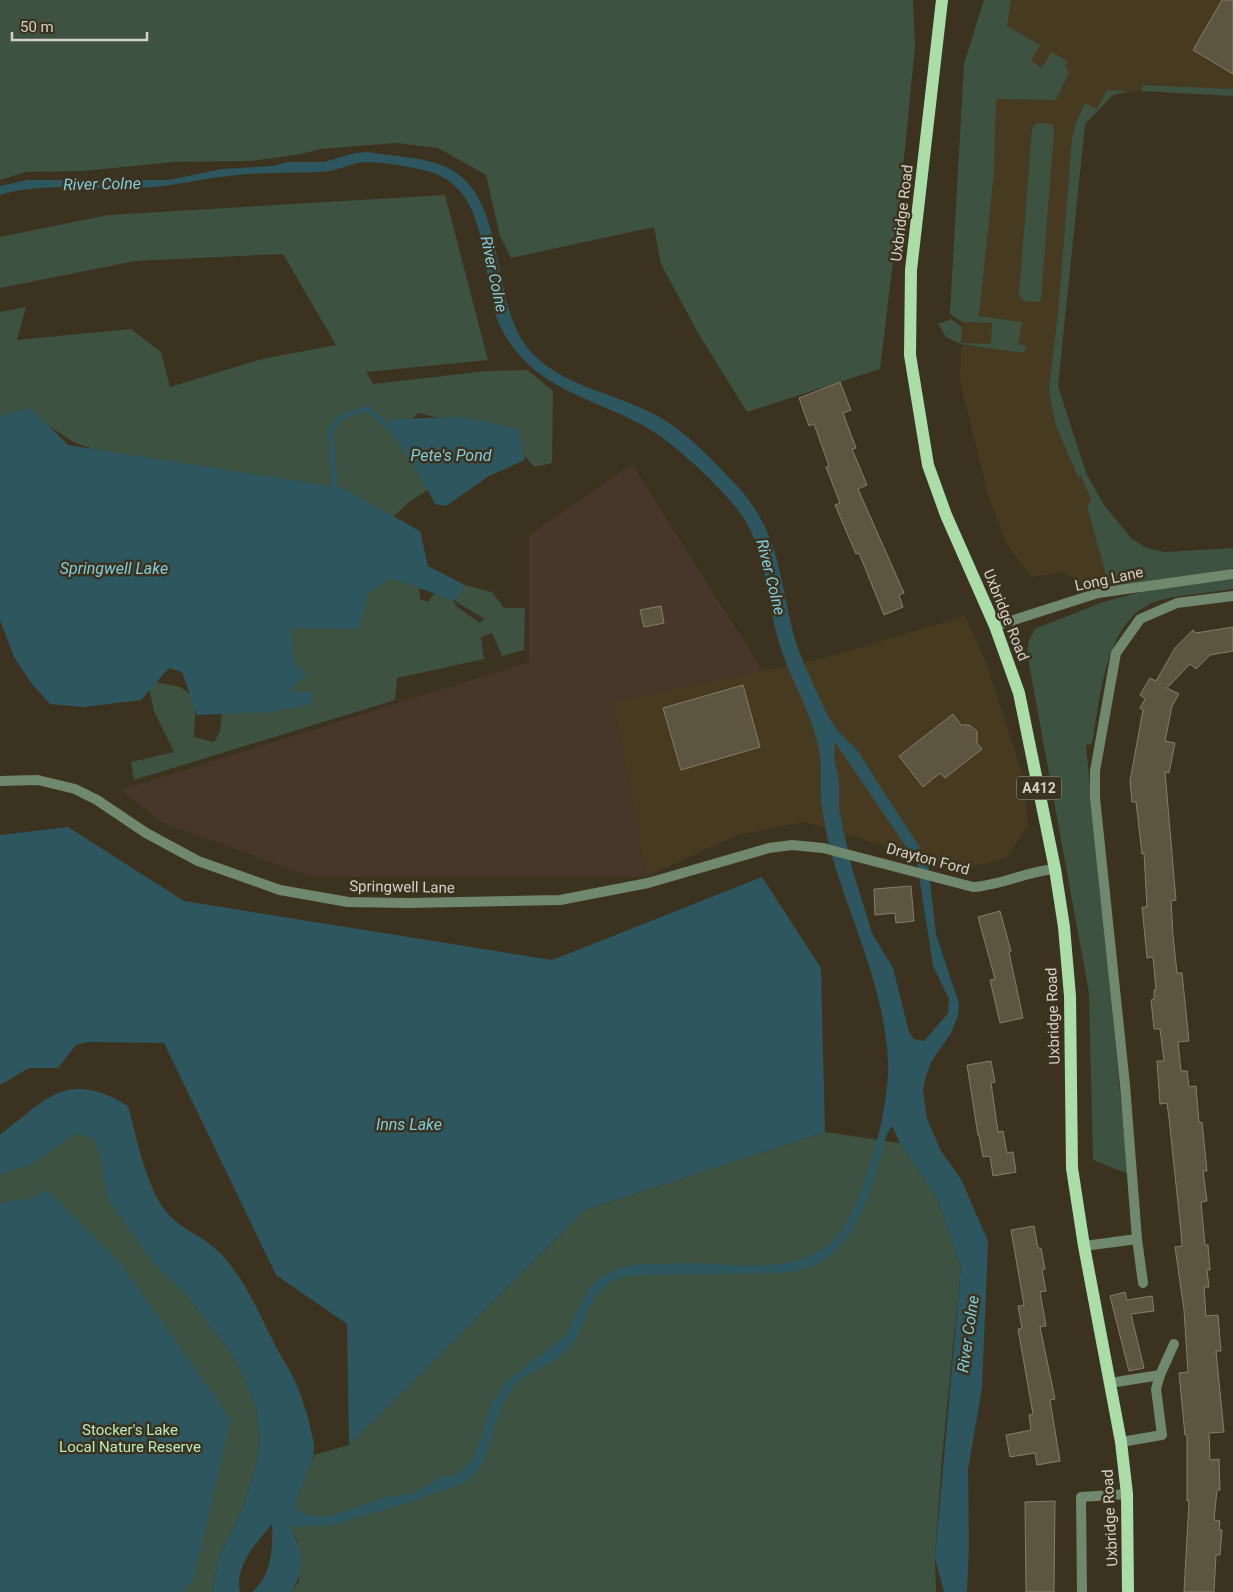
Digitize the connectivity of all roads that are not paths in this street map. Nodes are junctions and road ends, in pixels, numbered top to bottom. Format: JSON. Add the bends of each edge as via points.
{"nodes":[{"id":1,"x":942,"y":0,"type":"edge"},
{"id":2,"x":1233,"y":574,"type":"edge"},
{"id":3,"x":1233,"y":596,"type":"edge"},
{"id":4,"x":995,"y":626,"type":"junction"},
{"id":5,"x":0,"y":781,"type":"edge"},
{"id":6,"x":823,"y":848,"type":"joint"},
{"id":7,"x":1055,"y":869,"type":"junction"},
{"id":8,"x":1137,"y":1239,"type":"junction"},
{"id":9,"x":1084,"y":1246,"type":"junction"},
{"id":10,"x":1143,"y":1283,"type":"dead end"},
{"id":11,"x":1174,"y":1344,"type":"dead end"},
{"id":12,"x":1160,"y":1375,"type":"junction"},
{"id":13,"x":1110,"y":1383,"type":"junction"},
{"id":14,"x":1121,"y":1442,"type":"junction"},
{"id":15,"x":1127,"y":1494,"type":"junction"},
{"id":16,"x":1082,"y":1592,"type":"edge"},
{"id":17,"x":1128,"y":1592,"type":"edge"}],
"edges":[{"from":1,"to":4,"type":"main road","name":"Uxbridge Road","number":"A412","via":[[911,270],[910,355],[928,465],[946,515]]},
{"from":2,"to":4,"type":"street","name":"Long Lane","via":[[1098,593]]},
{"from":3,"to":8,"type":"street","via":[[1177,603],[1140,620],[1116,653],[1095,771],[1094,798],[1125,1085]]},
{"from":4,"to":7,"type":"main road","name":"Uxbridge Road","number":"A412","via":[[1026,717]]},
{"from":5,"to":6,"type":"street","name":"Springwell Lane","via":[[38,780],[74,789],[198,861],[280,890],[348,902],[560,900],[648,883],[769,848],[792,845]]},
{"from":6,"to":7,"type":"street","name":"Drayton Ford","via":[[958,884],[983,886]]},
{"from":7,"to":9,"type":"main road","name":"Uxbridge Road","number":"A412","via":[[1070,996],[1072,1168]]},
{"from":8,"to":9,"type":"street"},
{"from":8,"to":10,"type":"street"},
{"from":9,"to":13,"type":"main road","name":"Uxbridge Road","number":"A412"},
{"from":11,"to":12,"type":"street"},
{"from":12,"to":13,"type":"street"},
{"from":12,"to":14,"type":"street","via":[[1156,1389],[1162,1435]]},
{"from":13,"to":14,"type":"main road","name":"Uxbridge Road","number":"A412"},
{"from":14,"to":15,"type":"main road","name":"Uxbridge Road","number":"A412"},
{"from":15,"to":16,"type":"street","via":[[1080,1497]]},
{"from":15,"to":17,"type":"main road","name":"Uxbridge Road","number":"A412"}]}
